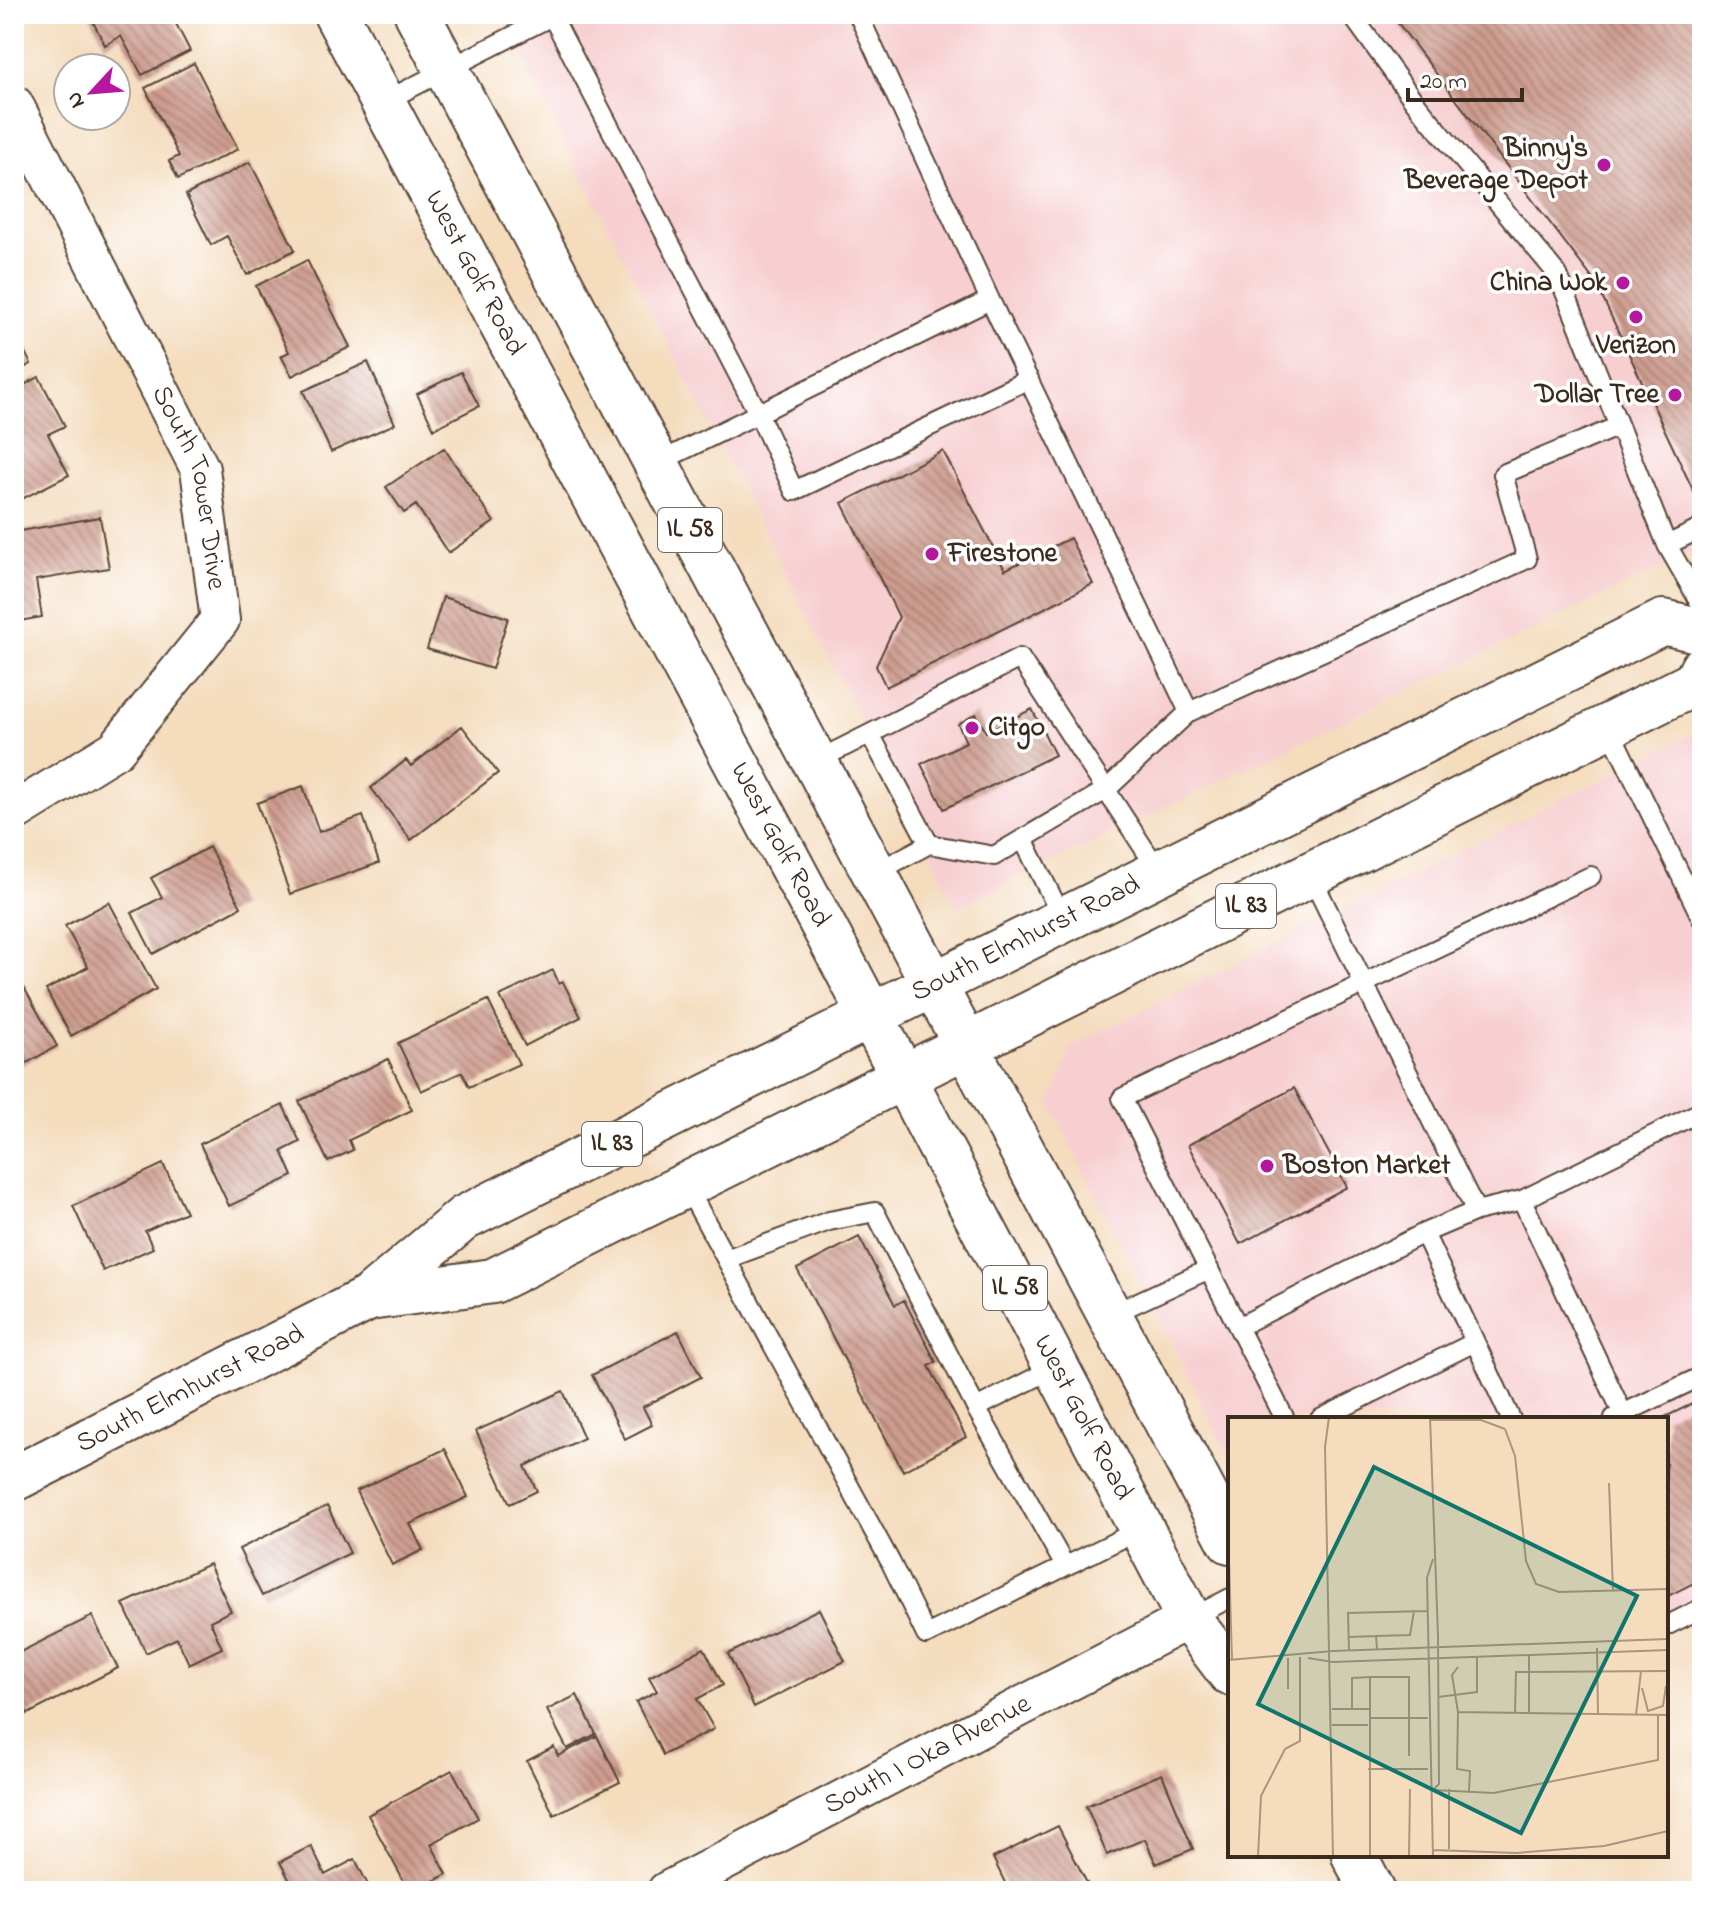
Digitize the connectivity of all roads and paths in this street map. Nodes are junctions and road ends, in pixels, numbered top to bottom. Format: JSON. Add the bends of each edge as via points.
{"nodes":[{"id":1,"x":336,"y":14,"type":"edge"},
{"id":2,"x":417,"y":14,"type":"edge"},
{"id":3,"x":858,"y":14,"type":"edge"},
{"id":4,"x":1351,"y":14,"type":"edge"},
{"id":5,"x":553,"y":15,"type":"edge"},
{"id":6,"x":446,"y":70,"type":"junction"},
{"id":7,"x":383,"y":102,"type":"junction"},
{"id":8,"x":14,"y":105,"type":"edge"},
{"id":9,"x":26,"y":160,"type":"edge"},
{"id":10,"x":990,"y":300,"type":"junction"},
{"id":11,"x":1029,"y":379,"type":"junction"},
{"id":12,"x":758,"y":413,"type":"junction"},
{"id":13,"x":1619,"y":426,"type":"junction"},
{"id":14,"x":655,"y":464,"type":"junction"},
{"id":15,"x":1702,"y":528,"type":"edge"},
{"id":16,"x":1667,"y":545,"type":"junction"},
{"id":17,"x":1702,"y":606,"type":"edge"},
{"id":18,"x":1702,"y":631,"type":"edge"},
{"id":19,"x":1702,"y":669,"type":"edge"},
{"id":20,"x":1189,"y":712,"type":"junction"},
{"id":21,"x":1608,"y":726,"type":"junction"},
{"id":22,"x":870,"y":734,"type":"junction"},
{"id":23,"x":814,"y":762,"type":"junction"},
{"id":24,"x":1106,"y":790,"type":"junction"},
{"id":25,"x":14,"y":812,"type":"edge"},
{"id":26,"x":1023,"y":839,"type":"junction"},
{"id":27,"x":929,"y":844,"type":"junction"},
{"id":28,"x":1160,"y":873,"type":"junction"},
{"id":29,"x":873,"y":874,"type":"junction"},
{"id":30,"x":1310,"y":874,"type":"junction"},
{"id":31,"x":1591,"y":876,"type":"dead end"},
{"id":32,"x":1702,"y":919,"type":"edge"},
{"id":33,"x":1064,"y":921,"type":"junction"},
{"id":34,"x":1365,"y":984,"type":"junction"},
{"id":35,"x":933,"y":985,"type":"junction"},
{"id":36,"x":871,"y":1015,"type":"junction"},
{"id":37,"x":965,"y":1045,"type":"junction"},
{"id":38,"x":903,"y":1076,"type":"junction"},
{"id":39,"x":1702,"y":1111,"type":"edge"},
{"id":40,"x":686,"y":1185,"type":"junction"},
{"id":41,"x":1522,"y":1200,"type":"junction"},
{"id":42,"x":1476,"y":1211,"type":"junction"},
{"id":43,"x":1424,"y":1233,"type":"junction"},
{"id":44,"x":726,"y":1259,"type":"junction"},
{"id":45,"x":1209,"y":1269,"type":"junction"},
{"id":46,"x":369,"y":1298,"type":"junction"},
{"id":47,"x":1109,"y":1315,"type":"junction"},
{"id":48,"x":1238,"y":1327,"type":"junction"},
{"id":49,"x":1475,"y":1342,"type":"junction"},
{"id":50,"x":1056,"y":1367,"type":"junction"},
{"id":51,"x":1702,"y":1376,"type":"edge"},
{"id":52,"x":976,"y":1408,"type":"junction"},
{"id":53,"x":1617,"y":1416,"type":"edge"},
{"id":54,"x":1284,"y":1417,"type":"edge"},
{"id":55,"x":1324,"y":1417,"type":"edge"},
{"id":56,"x":1510,"y":1417,"type":"edge"},
{"id":57,"x":14,"y":1479,"type":"edge"},
{"id":58,"x":1141,"y":1529,"type":"junction"},
{"id":59,"x":1228,"y":1537,"type":"edge"},
{"id":60,"x":1065,"y":1566,"type":"junction"},
{"id":61,"x":1228,"y":1599,"type":"edge"},
{"id":62,"x":1702,"y":1608,"type":"edge"},
{"id":63,"x":1189,"y":1619,"type":"junction"},
{"id":64,"x":1668,"y":1625,"type":"edge"},
{"id":65,"x":1228,"y":1670,"type":"edge"},
{"id":66,"x":667,"y":1891,"type":"edge"}],
"edges":[{"from":1,"to":7,"type":"main road","name":"West Golf Road","number":"IL 58"},
{"from":2,"to":6,"type":"main road","number":"IL 58"},
{"from":3,"to":10,"type":"lane"},
{"from":4,"to":13,"type":"lane","via":[[1414,101],[1558,275]]},
{"from":5,"to":6,"type":"lane"},
{"from":5,"to":12,"type":"lane"},
{"from":6,"to":7,"type":"lane"},
{"from":6,"to":14,"type":"main road","number":"IL 58"},
{"from":7,"to":36,"type":"main road","name":"West Golf Road","number":"IL 58"},
{"from":8,"to":9,"type":"street","name":"South Tower Drive"},
{"from":9,"to":25,"type":"street","name":"South Tower Drive","via":[[200,469],[220,620],[116,749]]},
{"from":10,"to":11,"type":"lane"},
{"from":10,"to":12,"type":"lane"},
{"from":11,"to":12,"type":"lane","via":[[794,491]]},
{"from":11,"to":20,"type":"lane"},
{"from":12,"to":14,"type":"lane"},
{"from":13,"to":16,"type":"lane"},
{"from":13,"to":20,"type":"lane","via":[[1503,474],[1527,559]]},
{"from":14,"to":23,"type":"main road","number":"IL 58"},
{"from":15,"to":16,"type":"lane"},
{"from":16,"to":17,"type":"lane"},
{"from":18,"to":28,"type":"main road","name":"South Elmhurst Road","number":"IL 83","via":[[1663,622]]},
{"from":19,"to":21,"type":"main road","name":"South Elmhurst Road","number":"IL 83","via":[[1695,683]]},
{"from":20,"to":24,"type":"lane"},
{"from":21,"to":30,"type":"main road","name":"South Elmhurst Road","number":"IL 83"},
{"from":21,"to":32,"type":"lane"},
{"from":22,"to":23,"type":"lane"},
{"from":22,"to":24,"type":"lane","via":[[1020,658]]},
{"from":22,"to":27,"type":"lane"},
{"from":23,"to":29,"type":"main road","number":"IL 58"},
{"from":24,"to":26,"type":"lane"},
{"from":24,"to":28,"type":"lane"},
{"from":26,"to":27,"type":"lane","via":[[994,856]]},
{"from":26,"to":33,"type":"lane"},
{"from":27,"to":29,"type":"lane"},
{"from":28,"to":33,"type":"main road","name":"South Elmhurst Road","number":"IL 83"},
{"from":29,"to":35,"type":"main road","number":"IL 58"},
{"from":30,"to":34,"type":"lane"},
{"from":30,"to":37,"type":"main road","name":"South Elmhurst Road","number":"IL 83"},
{"from":31,"to":34,"type":"lane"},
{"from":33,"to":35,"type":"main road","name":"South Elmhurst Road","number":"IL 83"},
{"from":34,"to":42,"type":"lane"},
{"from":34,"to":45,"type":"lane","via":[[1122,1098]]},
{"from":35,"to":36,"type":"main road","name":"South Elmhurst Road","number":"IL 83"},
{"from":35,"to":37,"type":"main road","number":"IL 58"},
{"from":36,"to":38,"type":"main road","name":"West Golf Road","number":"IL 58"},
{"from":36,"to":46,"type":"main road","name":"South Elmhurst Road","number":"IL 83","via":[[464,1218]]},
{"from":37,"to":38,"type":"main road","name":"South Elmhurst Road","number":"IL 83"},
{"from":37,"to":47,"type":"main road","number":"IL 58"},
{"from":38,"to":40,"type":"main road","name":"South Elmhurst Road","number":"IL 83"},
{"from":38,"to":50,"type":"main road","name":"West Golf Road","number":"IL 58"},
{"from":39,"to":41,"type":"lane"},
{"from":40,"to":44,"type":"lane"},
{"from":40,"to":46,"type":"main road","name":"South Elmhurst Road","number":"IL 83","via":[[493,1281]]},
{"from":41,"to":42,"type":"lane"},
{"from":41,"to":53,"type":"lane"},
{"from":42,"to":43,"type":"lane"},
{"from":43,"to":48,"type":"lane"},
{"from":43,"to":49,"type":"lane"},
{"from":44,"to":52,"type":"lane","via":[[829,1221],[875,1212]]},
{"from":44,"to":60,"type":"lane","via":[[926,1635]]},
{"from":45,"to":47,"type":"lane"},
{"from":45,"to":48,"type":"lane"},
{"from":46,"to":57,"type":"main road","name":"South Elmhurst Road","number":"IL 83"},
{"from":47,"to":59,"type":"main road","number":"IL 58"},
{"from":48,"to":54,"type":"lane"},
{"from":49,"to":55,"type":"lane"},
{"from":49,"to":56,"type":"lane"},
{"from":50,"to":52,"type":"lane"},
{"from":50,"to":58,"type":"main road","name":"West Golf Road","number":"IL 58"},
{"from":51,"to":53,"type":"lane"},
{"from":52,"to":60,"type":"lane"},
{"from":58,"to":60,"type":"lane"},
{"from":58,"to":63,"type":"main road","name":"West Golf Road","number":"IL 58"},
{"from":61,"to":63,"type":"lane"},
{"from":62,"to":64,"type":"lane"},
{"from":63,"to":65,"type":"main road","name":"West Golf Road","number":"IL 58"},
{"from":63,"to":66,"type":"street","name":"South I Oka Avenue"}]}
